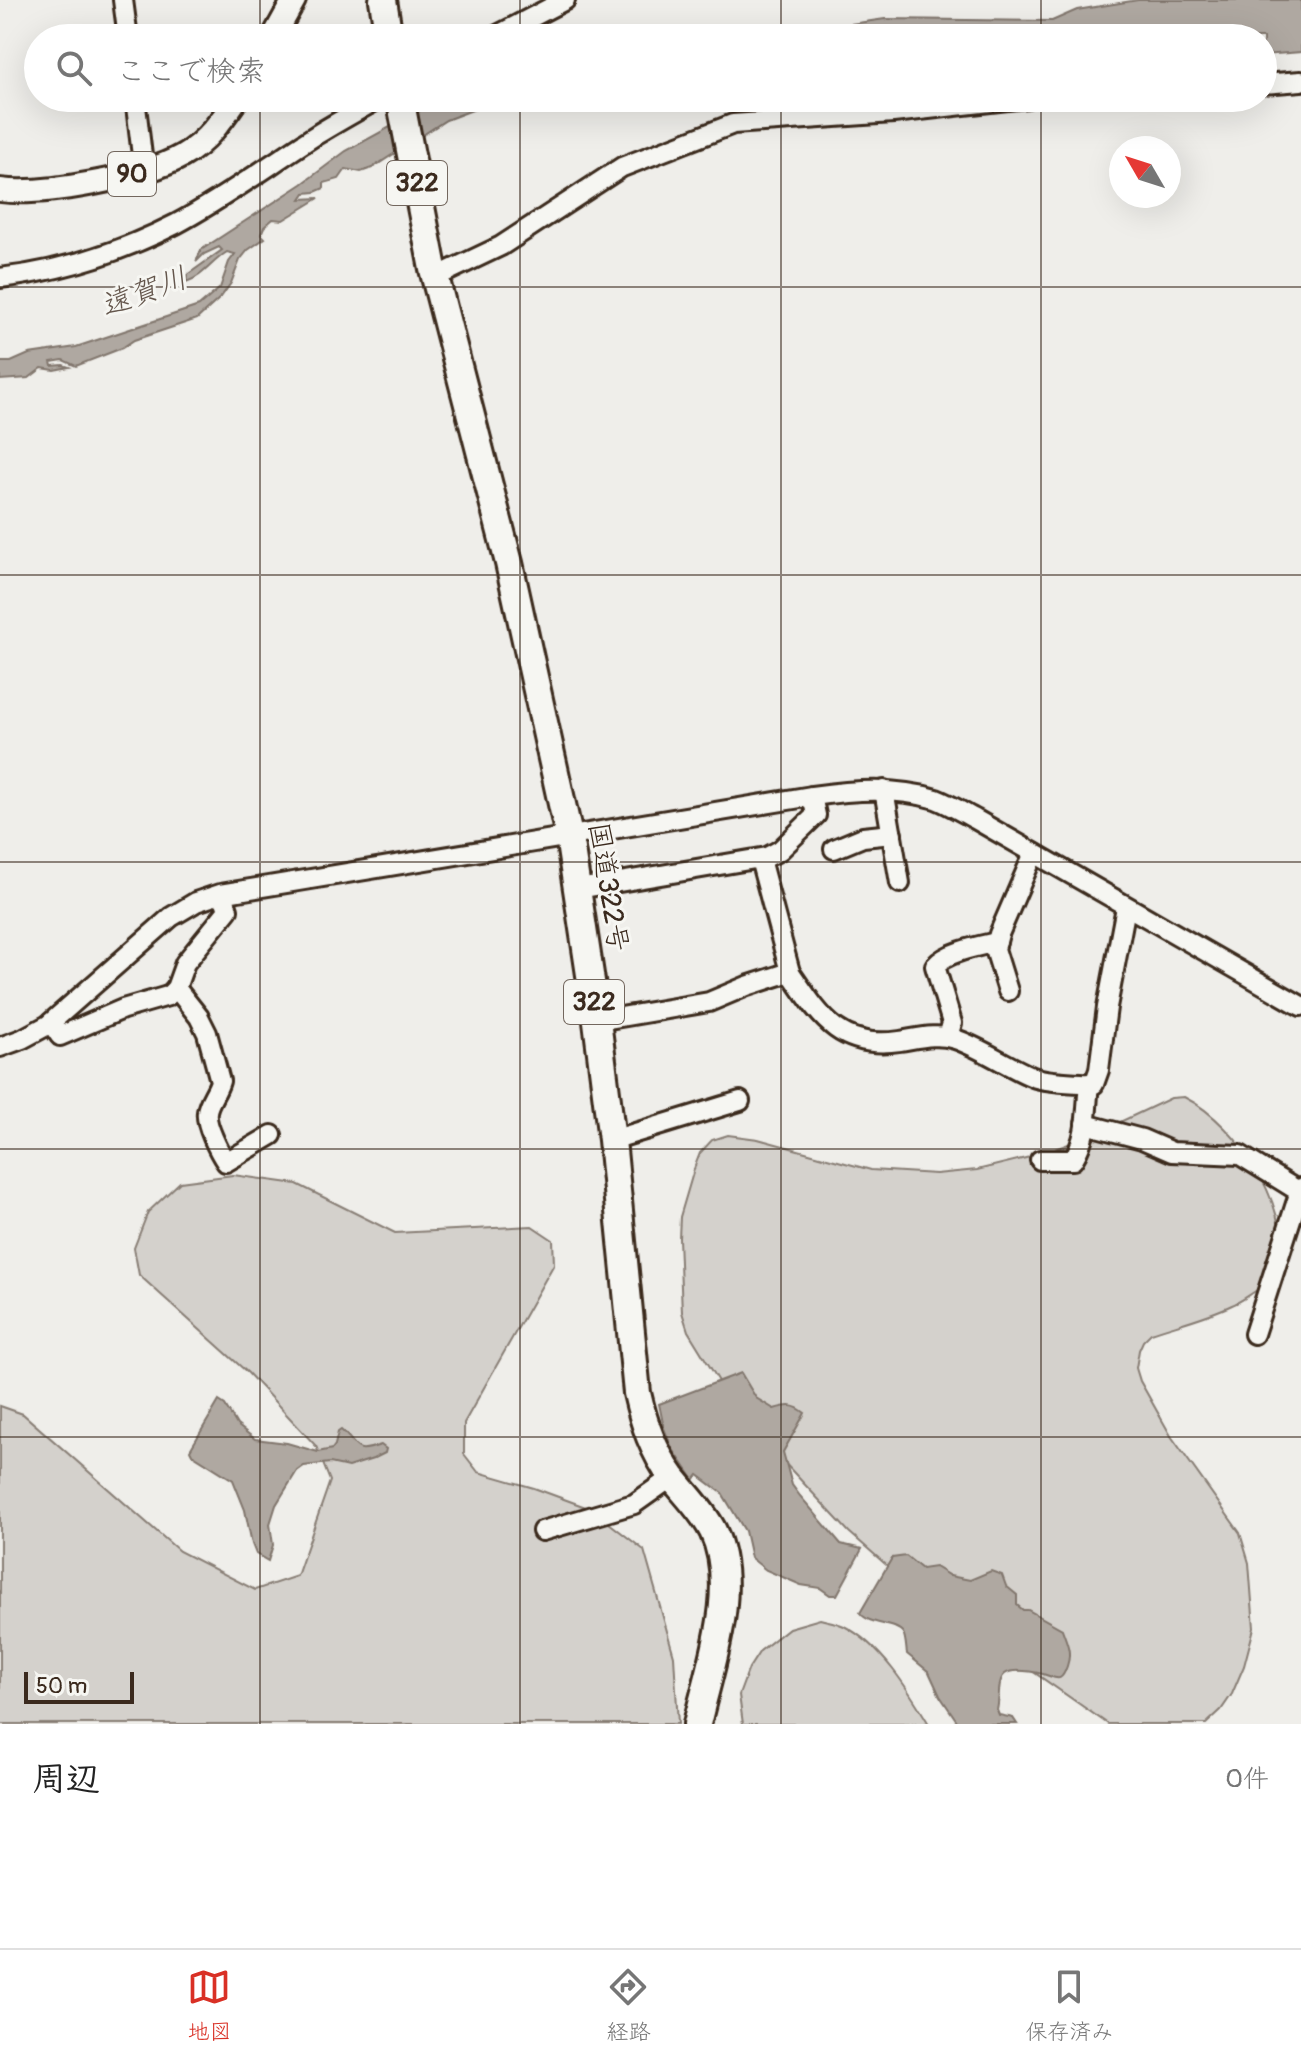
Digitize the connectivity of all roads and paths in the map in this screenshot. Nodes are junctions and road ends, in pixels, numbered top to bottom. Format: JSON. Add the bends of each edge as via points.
{"nodes":[{"id":1,"x":123,"y":0,"type":"edge"},
{"id":2,"x":294,"y":0,"type":"edge"},
{"id":3,"x":383,"y":0,"type":"edge"},
{"id":4,"x":585,"y":0,"type":"edge"},
{"id":5,"x":562,"y":1,"type":"edge"},
{"id":6,"x":126,"y":24,"type":"edge"},
{"id":7,"x":281,"y":24,"type":"edge"},
{"id":8,"x":387,"y":24,"type":"edge"},
{"id":9,"x":518,"y":24,"type":"edge"},
{"id":10,"x":1297,"y":83,"type":"edge"},
{"id":11,"x":1277,"y":84,"type":"edge"},
{"id":12,"x":137,"y":112,"type":"edge"},
{"id":13,"x":227,"y":112,"type":"edge"},
{"id":14,"x":356,"y":112,"type":"edge"},
{"id":15,"x":403,"y":112,"type":"edge"},
{"id":16,"x":902,"y":112,"type":"edge"},
{"id":17,"x":144,"y":172,"type":"junction"},
{"id":18,"x":0,"y":190,"type":"edge"},
{"id":19,"x":435,"y":273,"type":"junction"},
{"id":20,"x":0,"y":278,"type":"edge"},
{"id":21,"x":884,"y":790,"type":"junction"},
{"id":22,"x":812,"y":796,"type":"junction"},
{"id":23,"x":892,"y":834,"type":"junction"},
{"id":24,"x":569,"y":836,"type":"junction"},
{"id":25,"x":834,"y":849,"type":"dead end"},
{"id":26,"x":1034,"y":853,"type":"junction"},
{"id":27,"x":760,"y":859,"type":"junction"},
{"id":28,"x":900,"y":883,"type":"dead end"},
{"id":29,"x":578,"y":889,"type":"junction"},
{"id":30,"x":223,"y":894,"type":"junction"},
{"id":31,"x":1126,"y":907,"type":"junction"},
{"id":32,"x":997,"y":942,"type":"junction"},
{"id":33,"x":790,"y":972,"type":"junction"},
{"id":34,"x":176,"y":988,"type":"junction"},
{"id":35,"x":1008,"y":991,"type":"dead end"},
{"id":36,"x":1301,"y":1006,"type":"edge"},
{"id":37,"x":597,"y":1021,"type":"junction"},
{"id":38,"x":51,"y":1023,"type":"junction"},
{"id":39,"x":948,"y":1037,"type":"junction"},
{"id":40,"x":0,"y":1047,"type":"edge"},
{"id":41,"x":1089,"y":1083,"type":"junction"},
{"id":42,"x":740,"y":1101,"type":"dead end"},
{"id":43,"x":1085,"y":1124,"type":"junction"},
{"id":44,"x":272,"y":1135,"type":"dead end"},
{"id":45,"x":612,"y":1140,"type":"junction"},
{"id":46,"x":1040,"y":1160,"type":"dead end"},
{"id":47,"x":1300,"y":1190,"type":"edge"},
{"id":48,"x":1254,"y":1334,"type":"dead end"},
{"id":49,"x":672,"y":1477,"type":"junction"},
{"id":50,"x":542,"y":1531,"type":"dead end"},
{"id":51,"x":697,"y":1724,"type":"edge"}],
"edges":[{"from":1,"to":6,"type":"street"},
{"from":2,"to":7,"type":"main road"},
{"from":3,"to":8,"type":"highway"},
{"from":4,"to":5,"type":"street"},
{"from":5,"to":9,"type":"street"},
{"from":10,"to":11,"type":"street"},
{"from":12,"to":17,"type":"street"},
{"from":13,"to":17,"type":"main road","number":"90","via":[[183,156]]},
{"from":14,"to":20,"type":"street","via":[[176,224],[82,261]]},
{"from":15,"to":19,"type":"highway","name":"国道322号","number":"322"},
{"from":16,"to":19,"type":"street","via":[[733,124],[622,167],[501,246]]},
{"from":17,"to":18,"type":"main road","number":"90","via":[[68,187]]},
{"from":19,"to":24,"type":"highway","name":"国道322号","number":"322","via":[[509,563]]},
{"from":21,"to":22,"type":"street"},
{"from":21,"to":23,"type":"street"},
{"from":21,"to":26,"type":"street","via":[[938,800]]},
{"from":22,"to":24,"type":"street"},
{"from":22,"to":27,"type":"street","via":[[816,815],[780,850]]},
{"from":23,"to":25,"type":"street","via":[[863,837]]},
{"from":23,"to":28,"type":"street"},
{"from":24,"to":29,"type":"highway","name":"国道322号","number":"322"},
{"from":24,"to":30,"type":"street"},
{"from":26,"to":31,"type":"street"},
{"from":26,"to":32,"type":"street"},
{"from":27,"to":29,"type":"street"},
{"from":27,"to":33,"type":"street"},
{"from":29,"to":37,"type":"highway","name":"国道322号","number":"322"},
{"from":30,"to":34,"type":"street","via":[[228,910],[185,963]]},
{"from":30,"to":38,"type":"street","via":[[171,917]]},
{"from":31,"to":36,"type":"street"},
{"from":31,"to":41,"type":"street","via":[[1099,1070],[1094,1084]]},
{"from":32,"to":35,"type":"street"},
{"from":32,"to":39,"type":"street","via":[[935,966],[952,1023]]},
{"from":33,"to":37,"type":"street","via":[[709,1002]]},
{"from":33,"to":39,"type":"street","via":[[828,1025],[856,1039],[889,1043]]},
{"from":34,"to":38,"type":"street","via":[[157,1001],[123,1009],[60,1036]]},
{"from":34,"to":44,"type":"street","via":[[207,1033],[220,1081],[206,1111],[226,1162]]},
{"from":37,"to":45,"type":"highway","name":"国道322号","number":"322"},
{"from":38,"to":40,"type":"street"},
{"from":39,"to":41,"type":"street","via":[[1036,1078]]},
{"from":41,"to":43,"type":"street"},
{"from":42,"to":45,"type":"street"},
{"from":43,"to":46,"type":"street","via":[[1073,1160]]},
{"from":43,"to":47,"type":"street","via":[[1172,1152],[1240,1155]]},
{"from":45,"to":49,"type":"highway","name":"国道322号","number":"322","via":[[637,1393],[643,1423]]},
{"from":47,"to":48,"type":"street"},
{"from":49,"to":50,"type":"street","via":[[634,1504]]},
{"from":49,"to":51,"type":"highway","name":"国道322号","number":"322","via":[[712,1531],[725,1580],[719,1632]]}]}
